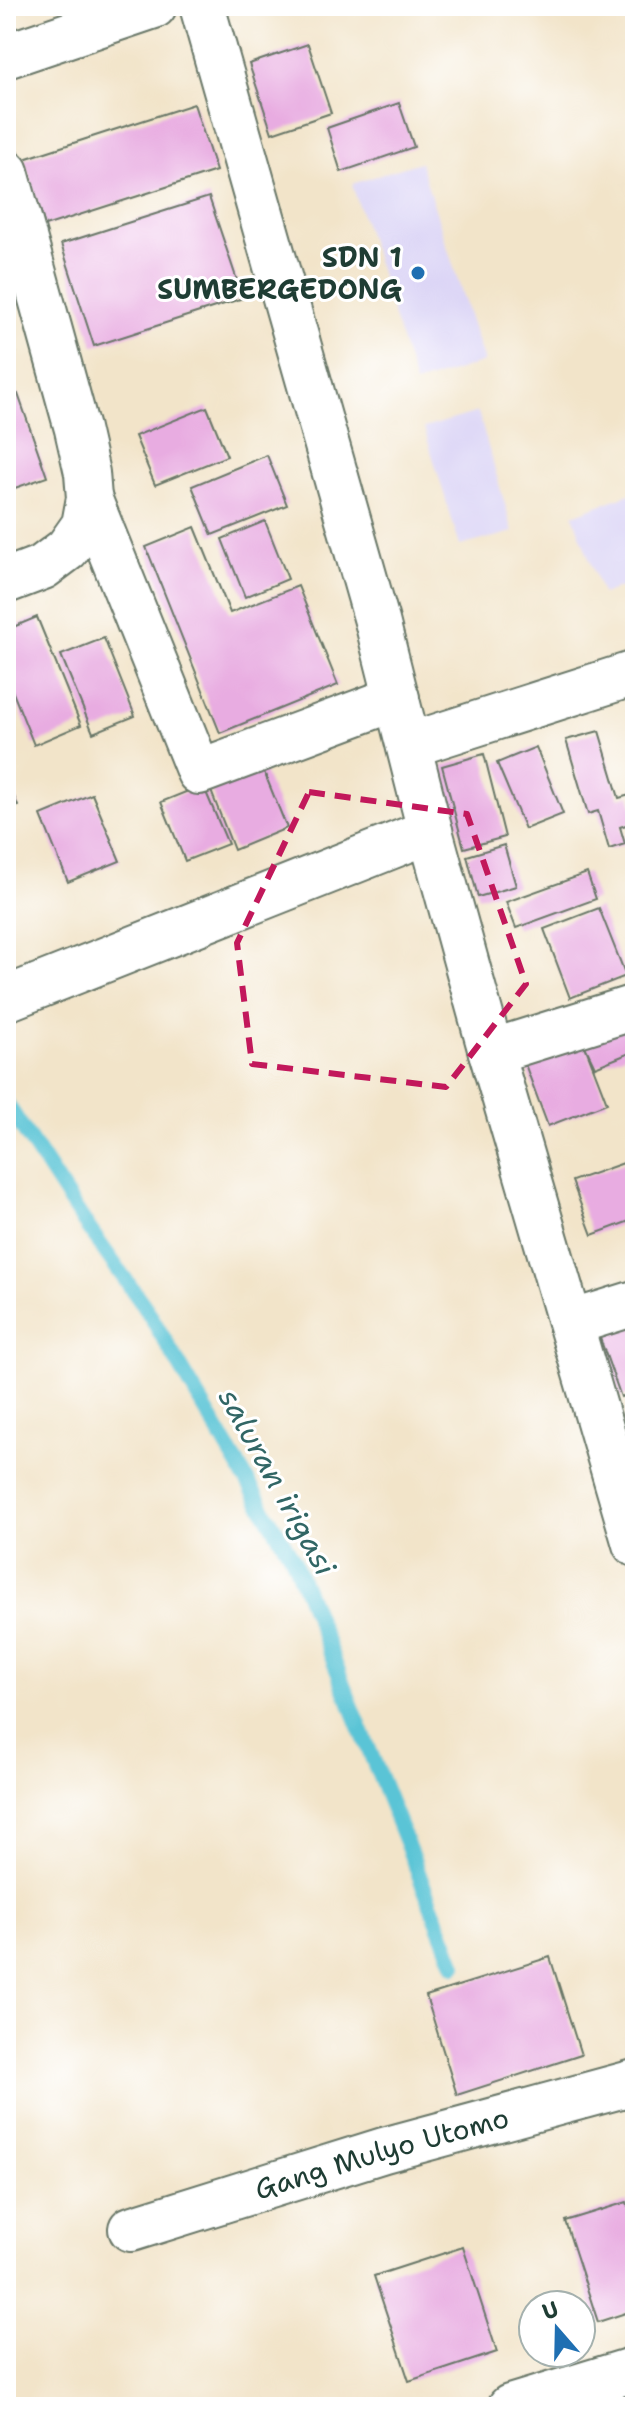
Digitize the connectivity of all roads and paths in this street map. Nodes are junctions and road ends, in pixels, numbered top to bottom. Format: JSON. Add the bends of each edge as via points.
{"nodes":[{"id":1,"x":154,"y":6,"type":"edge"},
{"id":2,"x":202,"y":6,"type":"edge"},
{"id":3,"x":6,"y":56,"type":"edge"},
{"id":4,"x":6,"y":172,"type":"edge"},
{"id":5,"x":89,"y":498,"type":"junction"},
{"id":6,"x":6,"y":581,"type":"edge"},
{"id":7,"x":635,"y":673,"type":"edge"},
{"id":8,"x":397,"y":698,"type":"junction"},
{"id":9,"x":410,"y":745,"type":"junction"},
{"id":10,"x":430,"y":831,"type":"junction"},
{"id":11,"x":6,"y":999,"type":"edge"},
{"id":12,"x":635,"y":1007,"type":"edge"},
{"id":13,"x":491,"y":1052,"type":"junction"},
{"id":14,"x":635,"y":1303,"type":"edge"},
{"id":15,"x":571,"y":1323,"type":"junction"},
{"id":16,"x":635,"y":1544,"type":"edge"},
{"id":17,"x":635,"y":2082,"type":"edge"},
{"id":18,"x":131,"y":2229,"type":"dead end"},
{"id":19,"x":635,"y":2369,"type":"edge"},
{"id":20,"x":510,"y":2407,"type":"edge"}],
"edges":[{"from":1,"to":3,"type":"street"},
{"from":2,"to":8,"type":"street"},
{"from":4,"to":5,"type":"street","via":[[77,429]]},
{"from":5,"to":6,"type":"street","via":[[84,525],[67,549],[43,567]]},
{"from":5,"to":8,"type":"street","via":[[199,772]]},
{"from":7,"to":9,"type":"street"},
{"from":8,"to":9,"type":"street"},
{"from":9,"to":10,"type":"street"},
{"from":10,"to":11,"type":"street"},
{"from":10,"to":13,"type":"street"},
{"from":12,"to":13,"type":"street"},
{"from":13,"to":15,"type":"street"},
{"from":14,"to":15,"type":"street"},
{"from":15,"to":16,"type":"street"},
{"from":17,"to":18,"type":"street","name":"Gang Mulyo Utomo","via":[[384,2150]]},
{"from":19,"to":20,"type":"street"}]}
